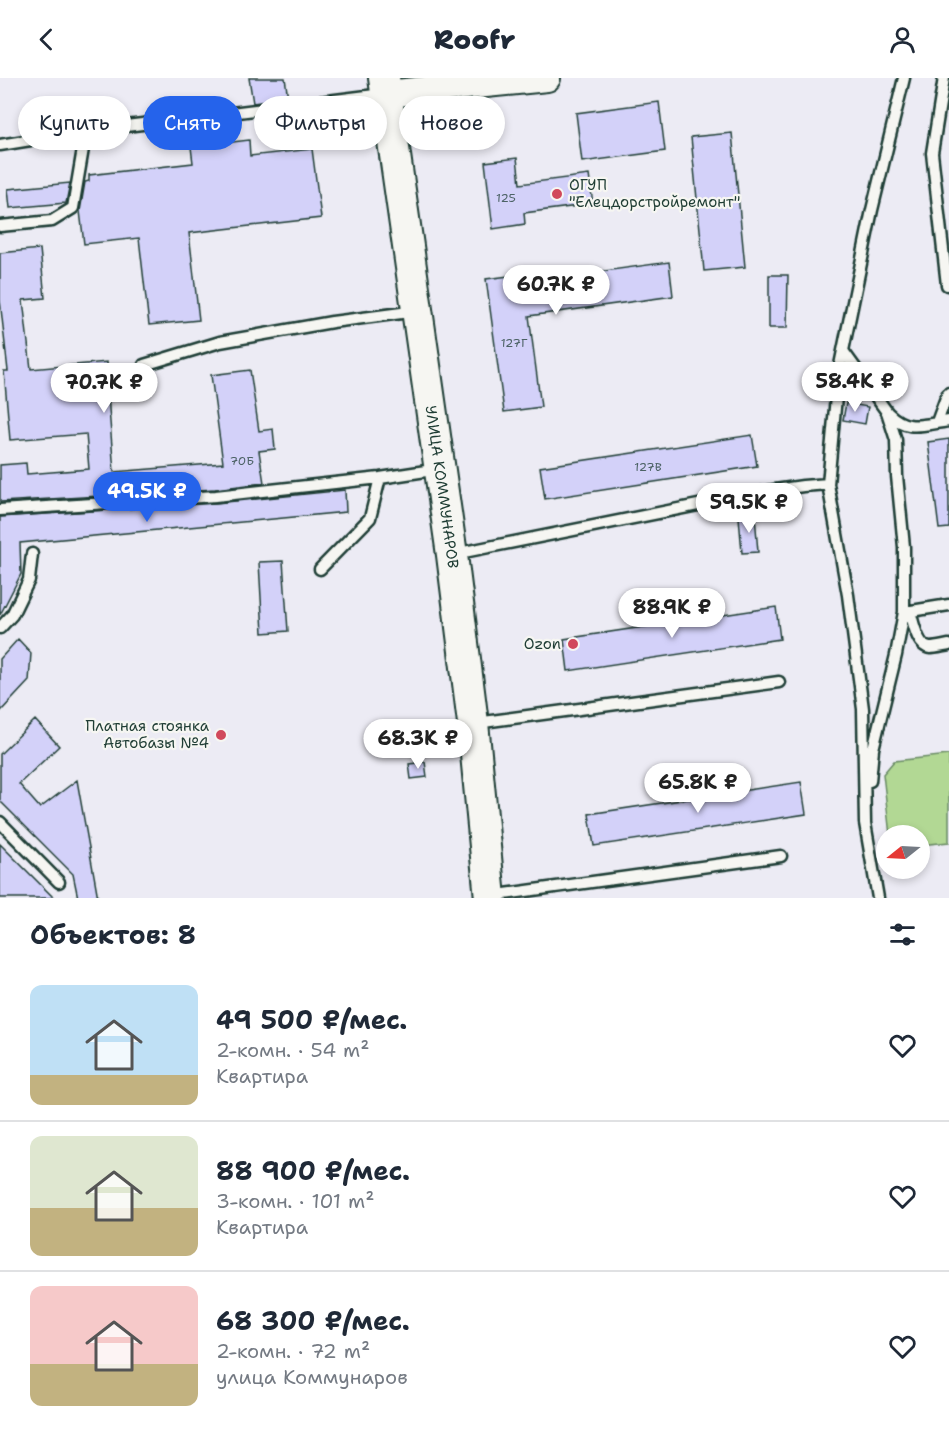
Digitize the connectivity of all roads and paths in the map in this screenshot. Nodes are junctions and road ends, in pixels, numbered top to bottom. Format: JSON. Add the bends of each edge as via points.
{"nodes":[{"id":1,"x":547,"y":78,"type":"edge"},
{"id":2,"x":904,"y":78,"type":"edge"},
{"id":3,"x":944,"y":78,"type":"edge"},
{"id":4,"x":385,"y":86,"type":"edge"},
{"id":5,"x":131,"y":124,"type":"edge"},
{"id":6,"x":18,"y":142,"type":"edge"},
{"id":7,"x":0,"y":145,"type":"edge"},
{"id":8,"x":83,"y":150,"type":"edge"},
{"id":9,"x":0,"y":226,"type":"edge"},
{"id":10,"x":947,"y":285,"type":"dead end"},
{"id":11,"x":417,"y":311,"type":"junction"},
{"id":12,"x":843,"y":351,"type":"junction"},
{"id":13,"x":144,"y":365,"type":"dead end"},
{"id":14,"x":949,"y":393,"type":"edge"},
{"id":15,"x":887,"y":412,"type":"junction"},
{"id":16,"x":943,"y":422,"type":"edge"},
{"id":17,"x":440,"y":469,"type":"junction"},
{"id":18,"x":380,"y":478,"type":"junction"},
{"id":19,"x":828,"y":484,"type":"junction"},
{"id":20,"x":0,"y":510,"type":"edge"},
{"id":21,"x":32,"y":554,"type":"dead end"},
{"id":22,"x":452,"y":555,"type":"junction"},
{"id":23,"x":320,"y":569,"type":"dead end"},
{"id":24,"x":949,"y":605,"type":"edge"},
{"id":25,"x":907,"y":611,"type":"junction"},
{"id":26,"x":0,"y":627,"type":"edge"},
{"id":27,"x":949,"y":645,"type":"edge"},
{"id":28,"x":778,"y":682,"type":"dead end"},
{"id":29,"x":473,"y":723,"type":"junction"},
{"id":30,"x":0,"y":822,"type":"edge"},
{"id":31,"x":865,"y":823,"type":"junction"},
{"id":32,"x":781,"y":856,"type":"dead end"},
{"id":33,"x":59,"y":882,"type":"dead end"},
{"id":34,"x":490,"y":897,"type":"edge"},
{"id":35,"x":878,"y":898,"type":"edge"}],
"edges":[{"from":1,"to":4,"type":"street"},
{"from":2,"to":12,"type":"lane"},
{"from":3,"to":10,"type":"lane","via":[[932,153]]},
{"from":4,"to":5,"type":"lane"},
{"from":4,"to":11,"type":"main road","name":"УЛИЦА КОММУНАРОВ"},
{"from":6,"to":7,"type":"lane"},
{"from":8,"to":9,"type":"lane","via":[[74,208],[52,221]]},
{"from":11,"to":13,"type":"lane","via":[[220,342]]},
{"from":11,"to":17,"type":"main road","name":"УЛИЦА КОММУНАРОВ"},
{"from":12,"to":15,"type":"lane"},
{"from":12,"to":19,"type":"lane"},
{"from":14,"to":16,"type":"lane"},
{"from":15,"to":16,"type":"lane","via":[[897,422],[909,426]]},
{"from":15,"to":25,"type":"lane","via":[[896,440]]},
{"from":17,"to":18,"type":"lane"},
{"from":17,"to":22,"type":"main road","name":"УЛИЦА КОММУНАРОВ"},
{"from":18,"to":20,"type":"lane","via":[[216,496]]},
{"from":18,"to":23,"type":"lane","via":[[370,518]]},
{"from":19,"to":22,"type":"lane","via":[[768,490]]},
{"from":19,"to":31,"type":"lane","via":[[863,709]]},
{"from":21,"to":26,"type":"lane","via":[[28,580],[12,615]]},
{"from":22,"to":29,"type":"main road","name":"УЛИЦА КОММУНАРОВ"},
{"from":24,"to":25,"type":"lane"},
{"from":25,"to":27,"type":"lane","via":[[924,646]]},
{"from":25,"to":31,"type":"lane","via":[[873,749]]},
{"from":28,"to":29,"type":"lane"},
{"from":29,"to":34,"type":"main road","name":"УЛИЦА КОММУНАРОВ"},
{"from":30,"to":33,"type":"lane"},
{"from":31,"to":35,"type":"lane"},
{"from":32,"to":34,"type":"lane"}]}
